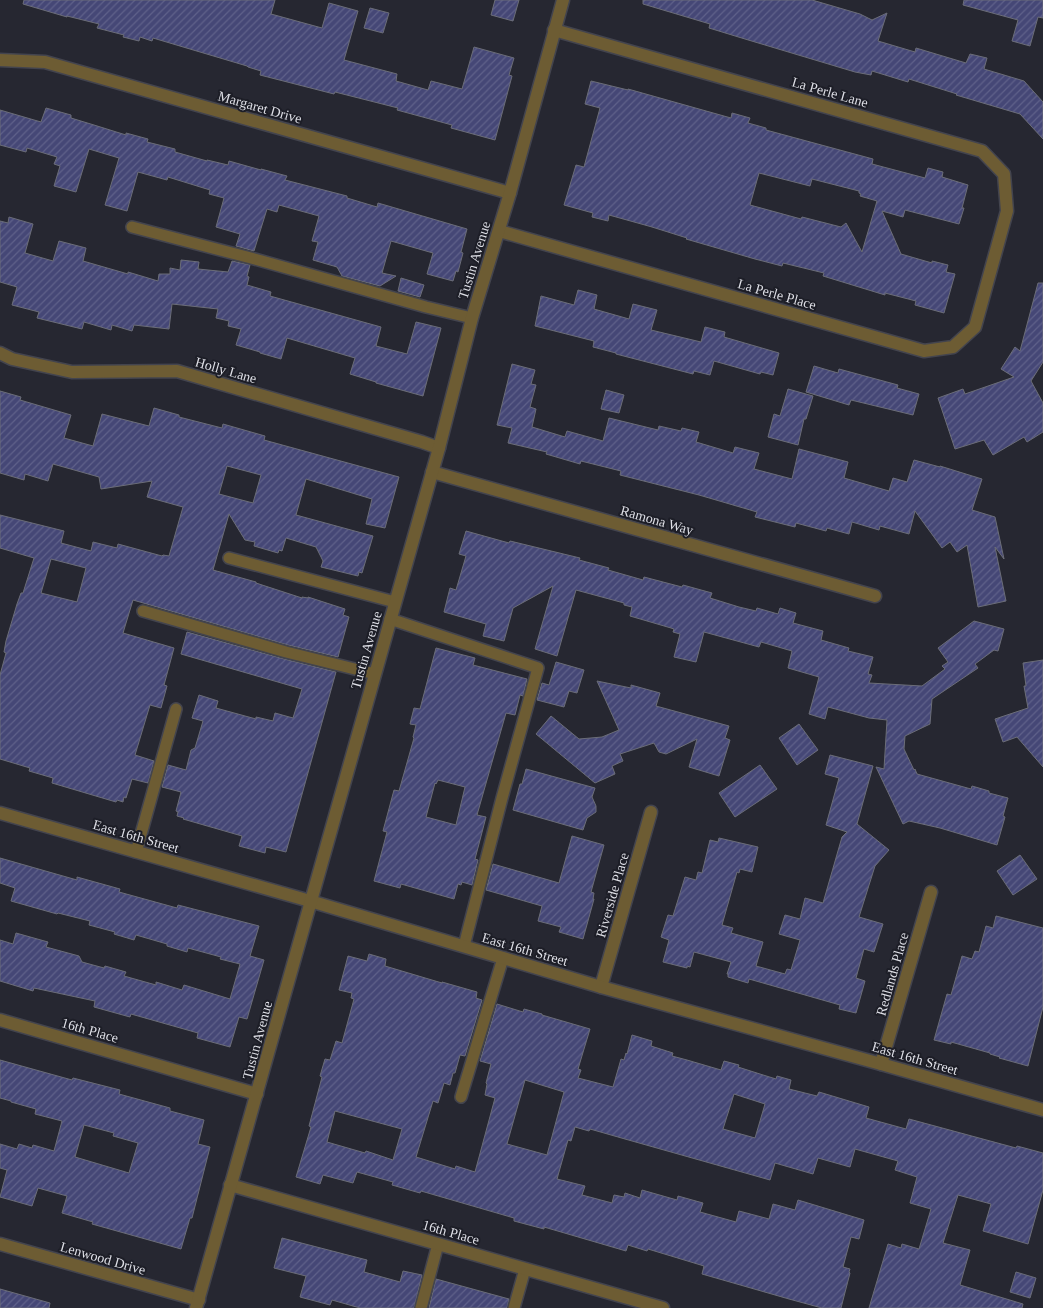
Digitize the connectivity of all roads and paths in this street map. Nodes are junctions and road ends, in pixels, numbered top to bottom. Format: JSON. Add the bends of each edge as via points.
{"nodes":[{"id":1,"x":563,"y":0,"type":"edge"},
{"id":2,"x":554,"y":30,"type":"junction"},
{"id":3,"x":0,"y":60,"type":"edge"},
{"id":4,"x":510,"y":193,"type":"junction"},
{"id":5,"x":132,"y":227,"type":"dead end"},
{"id":6,"x":499,"y":231,"type":"junction"},
{"id":7,"x":993,"y":260,"type":"joint"},
{"id":8,"x":472,"y":318,"type":"junction"},
{"id":9,"x":0,"y":353,"type":"edge"},
{"id":10,"x":438,"y":448,"type":"junction"},
{"id":11,"x":432,"y":472,"type":"junction"},
{"id":12,"x":230,"y":558,"type":"dead end"},
{"id":13,"x":875,"y":596,"type":"dead end"},
{"id":14,"x":395,"y":602,"type":"junction"},
{"id":15,"x":143,"y":611,"type":"dead end"},
{"id":16,"x":390,"y":619,"type":"junction"},
{"id":17,"x":375,"y":674,"type":"junction"},
{"id":18,"x":176,"y":709,"type":"dead end"},
{"id":19,"x":651,"y":812,"type":"dead end"},
{"id":20,"x":0,"y":813,"type":"edge"},
{"id":21,"x":136,"y":852,"type":"junction"},
{"id":22,"x":931,"y":892,"type":"dead end"},
{"id":23,"x":310,"y":901,"type":"junction"},
{"id":24,"x":464,"y":946,"type":"junction"},
{"id":25,"x":503,"y":958,"type":"junction"},
{"id":26,"x":601,"y":987,"type":"junction"},
{"id":27,"x":0,"y":1020,"type":"edge"},
{"id":28,"x":881,"y":1064,"type":"junction"},
{"id":29,"x":258,"y":1094,"type":"junction"},
{"id":30,"x":461,"y":1097,"type":"dead end"},
{"id":31,"x":1043,"y":1110,"type":"edge"},
{"id":32,"x":230,"y":1185,"type":"junction"},
{"id":33,"x":0,"y":1244,"type":"edge"},
{"id":34,"x":438,"y":1244,"type":"junction"},
{"id":35,"x":526,"y":1269,"type":"junction"},
{"id":36,"x":197,"y":1304,"type":"edge"},
{"id":37,"x":421,"y":1308,"type":"edge"},
{"id":38,"x":514,"y":1308,"type":"edge"},
{"id":39,"x":663,"y":1308,"type":"edge"}],
"edges":[{"from":1,"to":2,"type":"street","name":"Tustin Avenue"},
{"from":2,"to":4,"type":"street","name":"Tustin Avenue"},
{"from":2,"to":7,"type":"street","name":"La Perle Lane","via":[[982,151],[1004,174],[1007,211]]},
{"from":3,"to":4,"type":"street","name":"Margaret Drive","via":[[45,62]]},
{"from":4,"to":6,"type":"street","name":"Tustin Avenue"},
{"from":5,"to":8,"type":"lane"},
{"from":6,"to":7,"type":"street","name":"La Perle Place","via":[[924,351],[953,347],[975,327]]},
{"from":6,"to":8,"type":"street","name":"Tustin Avenue"},
{"from":8,"to":10,"type":"street","name":"Tustin Avenue"},
{"from":9,"to":10,"type":"street","name":"Holly Lane","via":[[12,359],[72,372],[177,371]]},
{"from":10,"to":11,"type":"street","name":"Tustin Avenue"},
{"from":11,"to":13,"type":"street","name":"Ramona Way"},
{"from":11,"to":14,"type":"street","name":"Tustin Avenue"},
{"from":12,"to":14,"type":"lane"},
{"from":14,"to":16,"type":"street","name":"Tustin Avenue"},
{"from":15,"to":17,"type":"lane"},
{"from":16,"to":17,"type":"street","name":"Tustin Avenue"},
{"from":16,"to":24,"type":"lane","via":[[538,668]]},
{"from":17,"to":23,"type":"street","name":"Tustin Avenue"},
{"from":18,"to":21,"type":"lane"},
{"from":19,"to":26,"type":"street","name":"Riverside Place"},
{"from":20,"to":21,"type":"street","name":"East 16th Street"},
{"from":21,"to":23,"type":"street","name":"East 16th Street"},
{"from":22,"to":28,"type":"street","name":"Redlands Place"},
{"from":23,"to":24,"type":"street","name":"East 16th Street"},
{"from":23,"to":29,"type":"street","name":"Tustin Avenue"},
{"from":24,"to":25,"type":"street","name":"East 16th Street"},
{"from":25,"to":26,"type":"street","name":"East 16th Street"},
{"from":25,"to":30,"type":"lane"},
{"from":26,"to":28,"type":"street","name":"East 16th Street"},
{"from":27,"to":29,"type":"street","name":"16th Place"},
{"from":28,"to":31,"type":"street","name":"East 16th Street"},
{"from":29,"to":32,"type":"street","name":"Tustin Avenue"},
{"from":32,"to":34,"type":"street","name":"16th Place"},
{"from":32,"to":36,"type":"street","name":"Tustin Avenue"},
{"from":33,"to":36,"type":"street","name":"Lenwood Drive"},
{"from":34,"to":35,"type":"street","name":"16th Place"},
{"from":34,"to":37,"type":"lane"},
{"from":35,"to":38,"type":"lane"},
{"from":35,"to":39,"type":"street","name":"16th Place"}]}
